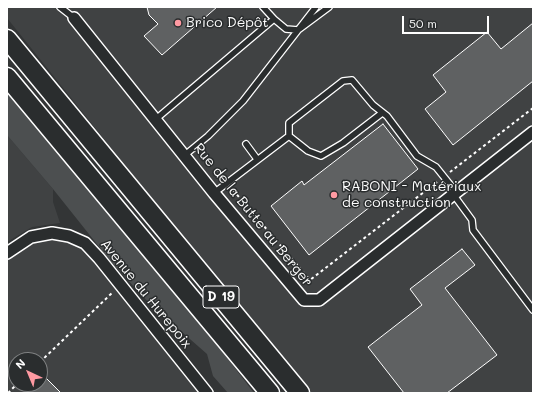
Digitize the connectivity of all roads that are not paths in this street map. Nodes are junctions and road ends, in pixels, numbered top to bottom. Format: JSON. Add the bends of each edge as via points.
{"nodes":[{"id":1,"x":60,"y":7,"type":"edge"},
{"id":2,"x":65,"y":7,"type":"edge"},
{"id":3,"x":263,"y":7,"type":"edge"},
{"id":4,"x":316,"y":7,"type":"edge"},
{"id":5,"x":329,"y":7,"type":"edge"},
{"id":6,"x":74,"y":18,"type":"junction"},
{"id":7,"x":274,"y":19,"type":"junction"},
{"id":8,"x":298,"y":30,"type":"junction"},
{"id":9,"x":7,"y":39,"type":"edge"},
{"id":10,"x":7,"y":77,"type":"edge"},
{"id":11,"x":382,"y":113,"type":"junction"},
{"id":12,"x":156,"y":119,"type":"junction"},
{"id":13,"x":533,"y":132,"type":"edge"},
{"id":14,"x":289,"y":136,"type":"junction"},
{"id":15,"x":246,"y":144,"type":"dead end"},
{"id":16,"x":185,"y":155,"type":"junction"},
{"id":17,"x":257,"y":159,"type":"junction"},
{"id":18,"x":214,"y":193,"type":"junction"},
{"id":19,"x":454,"y":193,"type":"junction"},
{"id":20,"x":7,"y":253,"type":"edge"},
{"id":21,"x":533,"y":310,"type":"edge"},
{"id":22,"x":207,"y":393,"type":"edge"},
{"id":23,"x":270,"y":393,"type":"edge"},
{"id":24,"x":300,"y":393,"type":"edge"}],
"edges":[{"from":1,"to":6,"type":"lane"},
{"from":2,"to":6,"type":"lane"},
{"from":3,"to":7,"type":"lane"},
{"from":4,"to":8,"type":"lane"},
{"from":5,"to":8,"type":"lane"},
{"from":6,"to":12,"type":"street","name":"Rue de la Butte au Berger"},
{"from":7,"to":8,"type":"lane","via":[[286,29]]},
{"from":7,"to":12,"type":"lane"},
{"from":8,"to":16,"type":"lane","via":[[243,101]]},
{"from":9,"to":24,"type":"main road","number":"D 19"},
{"from":10,"to":23,"type":"main road","number":"D 19"},
{"from":11,"to":14,"type":"lane","via":[[343,143],[321,156],[308,151]]},
{"from":11,"to":14,"type":"lane","via":[[352,80],[343,81],[289,123]]},
{"from":11,"to":19,"type":"lane","via":[[418,156],[436,167]]},
{"from":12,"to":16,"type":"street","name":"Rue de la Butte au Berger"},
{"from":13,"to":19,"type":"street","name":"Rue de la Butte au Berger"},
{"from":14,"to":17,"type":"lane"},
{"from":15,"to":17,"type":"lane"},
{"from":16,"to":18,"type":"street","name":"Rue de la Butte au Berger"},
{"from":17,"to":18,"type":"lane"},
{"from":18,"to":19,"type":"street","name":"Rue de la Butte au Berger","via":[[304,300],[319,300]]},
{"from":19,"to":21,"type":"lane","via":[[472,220],[473,230]]},
{"from":20,"to":22,"type":"street","name":"Avenue du Hurepoix","via":[[31,237],[52,233],[69,236],[85,243]]}]}
